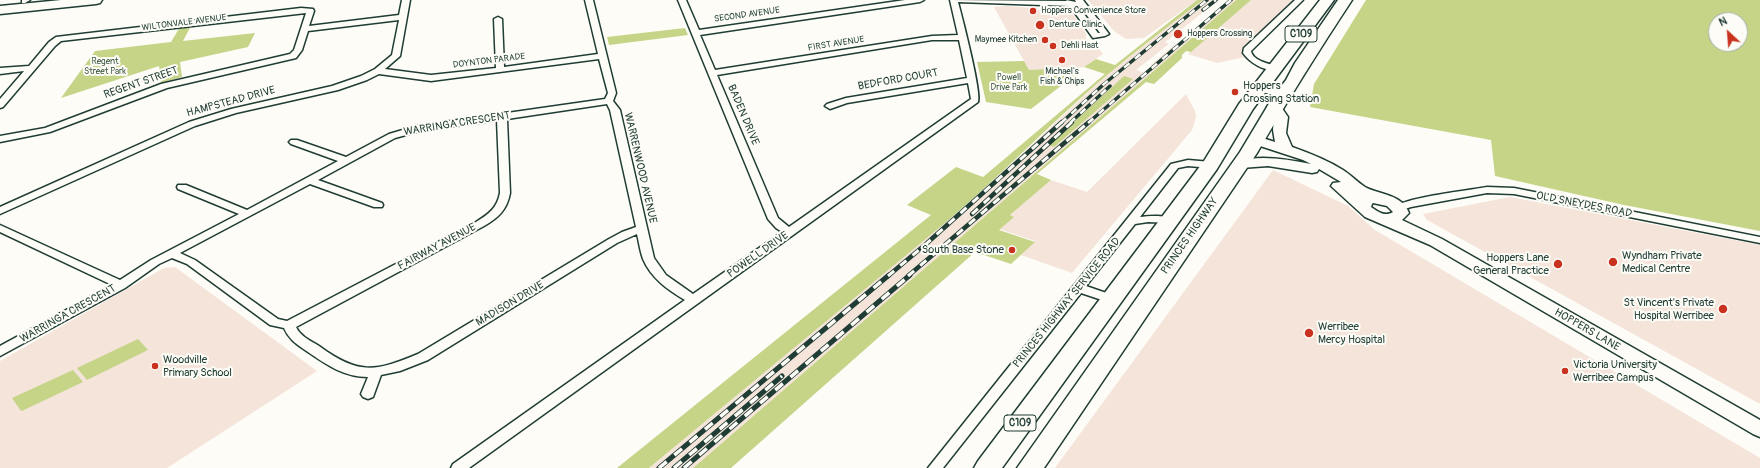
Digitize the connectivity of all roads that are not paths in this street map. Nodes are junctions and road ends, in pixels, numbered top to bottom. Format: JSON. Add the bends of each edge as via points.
{"nodes":[{"id":1,"x":38,"y":0,"type":"edge"},
{"id":2,"x":96,"y":0,"type":"edge"},
{"id":3,"x":406,"y":0,"type":"edge"},
{"id":4,"x":589,"y":0,"type":"edge"},
{"id":5,"x":682,"y":0,"type":"edge"},
{"id":6,"x":920,"y":0,"type":"edge"},
{"id":7,"x":1299,"y":0,"type":"edge"},
{"id":8,"x":1327,"y":0,"type":"edge"},
{"id":9,"x":1345,"y":0,"type":"edge"},
{"id":10,"x":26,"y":1,"type":"edge"},
{"id":11,"x":955,"y":1,"type":"edge"},
{"id":12,"x":1075,"y":2,"type":"edge"},
{"id":13,"x":1043,"y":3,"type":"edge"},
{"id":14,"x":0,"y":4,"type":"edge"},
{"id":15,"x":0,"y":10,"type":"edge"},
{"id":16,"x":403,"y":17,"type":"junction"},
{"id":17,"x":498,"y":19,"type":"dead end"},
{"id":18,"x":305,"y":29,"type":"junction"},
{"id":19,"x":696,"y":33,"type":"junction"},
{"id":20,"x":962,"y":37,"type":"junction"},
{"id":21,"x":602,"y":56,"type":"junction"},
{"id":22,"x":1303,"y":63,"type":"junction"},
{"id":23,"x":31,"y":68,"type":"junction"},
{"id":24,"x":500,"y":70,"type":"junction"},
{"id":25,"x":0,"y":71,"type":"edge"},
{"id":26,"x":378,"y":71,"type":"junction"},
{"id":27,"x":713,"y":73,"type":"junction"},
{"id":28,"x":972,"y":80,"type":"junction"},
{"id":29,"x":1267,"y":80,"type":"junction"},
{"id":30,"x":1278,"y":99,"type":"junction"},
{"id":31,"x":609,"y":101,"type":"junction"},
{"id":32,"x":0,"y":106,"type":"edge"},
{"id":33,"x":830,"y":106,"type":"dead end"},
{"id":34,"x":502,"y":117,"type":"junction"},
{"id":35,"x":1229,"y":136,"type":"junction"},
{"id":36,"x":0,"y":139,"type":"edge"},
{"id":37,"x":294,"y":142,"type":"dead end"},
{"id":38,"x":1254,"y":143,"type":"junction"},
{"id":39,"x":1285,"y":148,"type":"junction"},
{"id":40,"x":345,"y":160,"type":"junction"},
{"id":41,"x":1241,"y":164,"type":"junction"},
{"id":42,"x":1211,"y":165,"type":"junction"},
{"id":43,"x":1312,"y":169,"type":"junction"},
{"id":44,"x":308,"y":180,"type":"junction"},
{"id":45,"x":182,"y":187,"type":"dead end"},
{"id":46,"x":378,"y":205,"type":"dead end"},
{"id":47,"x":1397,"y":205,"type":"junction"},
{"id":48,"x":1363,"y":206,"type":"junction"},
{"id":49,"x":0,"y":211,"type":"edge"},
{"id":50,"x":248,"y":214,"type":"junction"},
{"id":51,"x":1384,"y":218,"type":"junction"},
{"id":52,"x":1132,"y":221,"type":"junction"},
{"id":53,"x":1168,"y":221,"type":"junction"},
{"id":54,"x":0,"y":228,"type":"edge"},
{"id":55,"x":642,"y":230,"type":"junction"},
{"id":56,"x":791,"y":232,"type":"junction"},
{"id":57,"x":1760,"y":240,"type":"edge"},
{"id":58,"x":1436,"y":242,"type":"junction"},
{"id":59,"x":175,"y":255,"type":"junction"},
{"id":60,"x":121,"y":285,"type":"junction"},
{"id":61,"x":1079,"y":288,"type":"junction"},
{"id":62,"x":1112,"y":299,"type":"junction"},
{"id":63,"x":694,"y":300,"type":"junction"},
{"id":64,"x":1140,"y":308,"type":"junction"},
{"id":65,"x":289,"y":325,"type":"junction"},
{"id":66,"x":0,"y":352,"type":"edge"},
{"id":67,"x":376,"y":372,"type":"junction"},
{"id":68,"x":1053,"y":378,"type":"junction"},
{"id":69,"x":1084,"y":390,"type":"junction"},
{"id":70,"x":368,"y":394,"type":"dead end"},
{"id":71,"x":1760,"y":429,"type":"edge"},
{"id":72,"x":458,"y":468,"type":"edge"},
{"id":73,"x":935,"y":468,"type":"edge"},
{"id":74,"x":987,"y":468,"type":"edge"},
{"id":75,"x":1030,"y":468,"type":"edge"}],
"edges":[{"from":1,"to":10,"type":"main road"},
{"from":2,"to":15,"type":"main road"},
{"from":3,"to":16,"type":"street","name":"HAMPSTEAD DRIVE"},
{"from":4,"to":21,"type":"street","name":"WARRENWOOD AVENUE"},
{"from":5,"to":19,"type":"street","name":"BADEN DRIVE"},
{"from":6,"to":19,"type":"street","name":"SECOND AVENUE"},
{"from":7,"to":29,"type":"street","via":[[1247,50],[1248,56],[1256,62]]},
{"from":8,"to":29,"type":"highway","number":"C109"},
{"from":9,"to":22,"type":"highway","name":"PRINCES HIGHWAY","number":"C109"},
{"from":10,"to":14,"type":"main road"},
{"from":11,"to":13,"type":"street"},
{"from":11,"to":20,"type":"street","name":"POWELL DRIVE"},
{"from":12,"to":13,"type":"street"},
{"from":12,"to":13,"type":"street","via":[[1058,6]]},
{"from":16,"to":18,"type":"street"},
{"from":16,"to":26,"type":"street","name":"HAMPSTEAD DRIVE","via":[[396,56]]},
{"from":17,"to":24,"type":"street"},
{"from":18,"to":23,"type":"street","name":"WILTONVALE AVENUE","via":[[312,9],[57,38]]},
{"from":18,"to":36,"type":"street","name":"REGENT STREET","via":[[295,56],[164,86],[48,130]]},
{"from":19,"to":27,"type":"street","name":"BADEN DRIVE"},
{"from":20,"to":27,"type":"street","name":"FIRST AVENUE","via":[[932,38]]},
{"from":20,"to":28,"type":"street","name":"POWELL DRIVE"},
{"from":21,"to":24,"type":"street","name":"DOYNTON PARADE"},
{"from":21,"to":31,"type":"street","name":"WARRENWOOD AVENUE","via":[[612,93]]},
{"from":22,"to":29,"type":"highway"},
{"from":22,"to":30,"type":"highway","name":"PRINCES HIGHWAY","number":"C109","via":[[1293,82]]},
{"from":23,"to":25,"type":"street"},
{"from":23,"to":32,"type":"street","name":"WILTONVALE AVENUE"},
{"from":24,"to":26,"type":"street","name":"DOYNTON PARADE","via":[[431,78]]},
{"from":26,"to":49,"type":"street","name":"HAMPSTEAD DRIVE","via":[[335,88],[234,111],[192,124]]},
{"from":27,"to":56,"type":"street","name":"BADEN DRIVE","via":[[773,218],[780,226]]},
{"from":28,"to":33,"type":"street","name":"BEDFORD COURT","via":[[846,101]]},
{"from":28,"to":56,"type":"street","name":"POWELL DRIVE","via":[[975,100],[971,104]]},
{"from":29,"to":30,"type":"highway","via":[[1276,88]]},
{"from":29,"to":35,"type":"highway","number":"C109","via":[[1238,119]]},
{"from":30,"to":38,"type":"highway","name":"PRINCES HIGHWAY","number":"C109"},
{"from":30,"to":39,"type":"street","via":[[1282,117],[1279,136]]},
{"from":31,"to":34,"type":"street","name":"WARRINGA CRESCENT"},
{"from":31,"to":55,"type":"street","name":"WARRENWOOD AVENUE","via":[[615,110]]},
{"from":34,"to":40,"type":"street","name":"WARRINGA CRESCENT","via":[[403,132]]},
{"from":34,"to":65,"type":"street","name":"FAIRWAY AVENUE","via":[[505,193],[504,203],[499,211],[480,224]]},
{"from":35,"to":38,"type":"highway"},
{"from":35,"to":42,"type":"highway","number":"C109"},
{"from":37,"to":40,"type":"street"},
{"from":38,"to":39,"type":"street","name":"HOPPERS LANE"},
{"from":38,"to":41,"type":"highway","name":"PRINCES HIGHWAY","number":"C109"},
{"from":38,"to":43,"type":"street"},
{"from":39,"to":47,"type":"street","name":"HOPPERS LANE","via":[[1326,166],[1360,190]]},
{"from":40,"to":44,"type":"street","name":"WARRINGA CRESCENT"},
{"from":41,"to":43,"type":"street","via":[[1281,162]]},
{"from":41,"to":64,"type":"highway","name":"PRINCES HIGHWAY","number":"C109"},
{"from":42,"to":52,"type":"street","name":"PRINCES HIGHWAY SERVICE ROAD","via":[[1175,166]]},
{"from":42,"to":53,"type":"highway","number":"C109"},
{"from":43,"to":48,"type":"street","via":[[1331,180]]},
{"from":44,"to":46,"type":"street"},
{"from":44,"to":50,"type":"street","name":"WARRINGA CRESCENT"},
{"from":45,"to":50,"type":"street"},
{"from":47,"to":48,"type":"street","via":[[1369,199]]},
{"from":47,"to":51,"type":"street","via":[[1401,213],[1396,218]]},
{"from":47,"to":57,"type":"street","name":"OLD SNEYDES ROAD","via":[[1487,190],[1514,191]]},
{"from":47,"to":58,"type":"street","name":"HOPPERS LANE","via":[[1411,222]]},
{"from":48,"to":51,"type":"street","name":"HOPPERS LANE","via":[[1371,214]]},
{"from":50,"to":59,"type":"street","name":"WARRINGA CRESCENT"},
{"from":51,"to":58,"type":"street","name":"HOPPERS LANE"},
{"from":52,"to":53,"type":"street"},
{"from":52,"to":61,"type":"street","name":"PRINCES HIGHWAY SERVICE ROAD"},
{"from":53,"to":62,"type":"highway","number":"C109"},
{"from":54,"to":60,"type":"street"},
{"from":55,"to":63,"type":"street","name":"WARRENWOOD AVENUE","via":[[648,258],[654,270],[662,280]]},
{"from":55,"to":67,"type":"street","name":"MADISON DRIVE","via":[[613,241],[423,356],[390,370]]},
{"from":56,"to":63,"type":"street","name":"POWELL DRIVE"},
{"from":58,"to":71,"type":"street","name":"HOPPERS LANE"},
{"from":59,"to":60,"type":"street","name":"WARRINGA CRESCENT"},
{"from":59,"to":65,"type":"street","via":[[191,262],[274,322]]},
{"from":60,"to":66,"type":"street","name":"WARRINGA CRESCENT"},
{"from":61,"to":62,"type":"street"},
{"from":61,"to":73,"type":"street","name":"PRINCES HIGHWAY SERVICE ROAD"},
{"from":62,"to":64,"type":"highway"},
{"from":62,"to":68,"type":"highway","number":"C109"},
{"from":63,"to":72,"type":"street","name":"POWELL DRIVE"},
{"from":64,"to":69,"type":"highway","name":"PRINCES HIGHWAY","number":"C109"},
{"from":65,"to":67,"type":"street","name":"MADISON DRIVE","via":[[294,336],[331,362],[358,372]]},
{"from":67,"to":70,"type":"street"},
{"from":68,"to":69,"type":"highway"},
{"from":68,"to":74,"type":"highway","number":"C109"},
{"from":69,"to":75,"type":"highway","name":"PRINCES HIGHWAY","number":"C109"}]}
